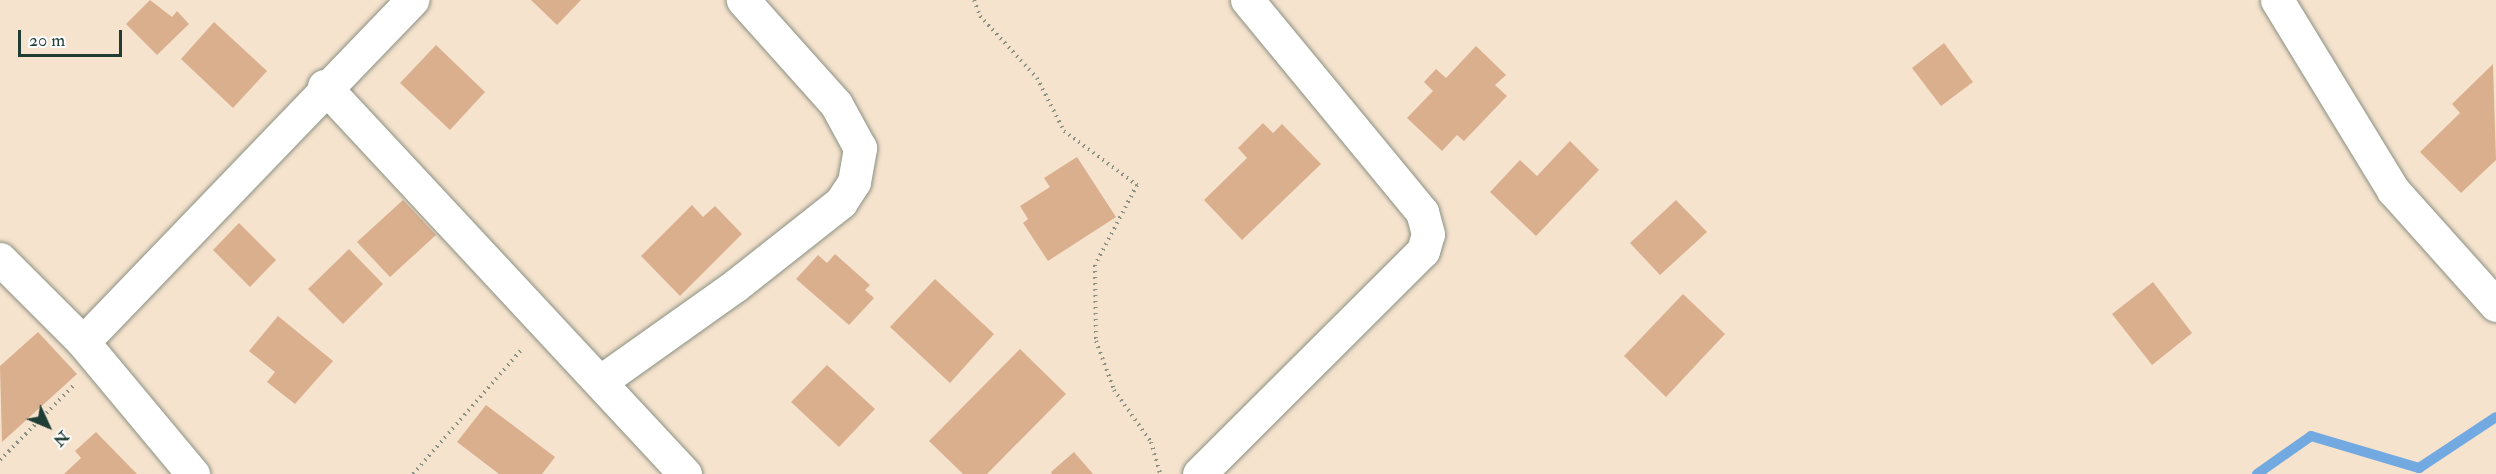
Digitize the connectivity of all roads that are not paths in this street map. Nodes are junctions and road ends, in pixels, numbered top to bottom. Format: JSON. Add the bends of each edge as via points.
{"nodes":[{"id":1,"x":412,"y":0,"type":"edge"},
{"id":2,"x":743,"y":0,"type":"edge"},
{"id":3,"x":1247,"y":0,"type":"edge"},
{"id":4,"x":2277,"y":0,"type":"edge"},
{"id":5,"x":324,"y":86,"type":"junction"},
{"id":6,"x":0,"y":259,"type":"edge"},
{"id":7,"x":2496,"y":306,"type":"edge"},
{"id":8,"x":91,"y":351,"type":"junction"},
{"id":9,"x":601,"y":381,"type":"junction"},
{"id":10,"x":193,"y":474,"type":"edge"},
{"id":11,"x":686,"y":474,"type":"edge"},
{"id":12,"x":1199,"y":474,"type":"edge"}],
"edges":[{"from":1,"to":5,"type":"street"},
{"from":2,"to":9,"type":"street","via":[[836,104],[860,147],[854,182],[841,202],[736,285]]},
{"from":3,"to":12,"type":"street","via":[[1422,212],[1428,234],[1423,251]]},
{"from":4,"to":7,"type":"street","via":[[2393,190]]},
{"from":5,"to":8,"type":"street"},
{"from":5,"to":9,"type":"street"},
{"from":6,"to":8,"type":"street"},
{"from":8,"to":10,"type":"street"},
{"from":9,"to":11,"type":"street"}]}
